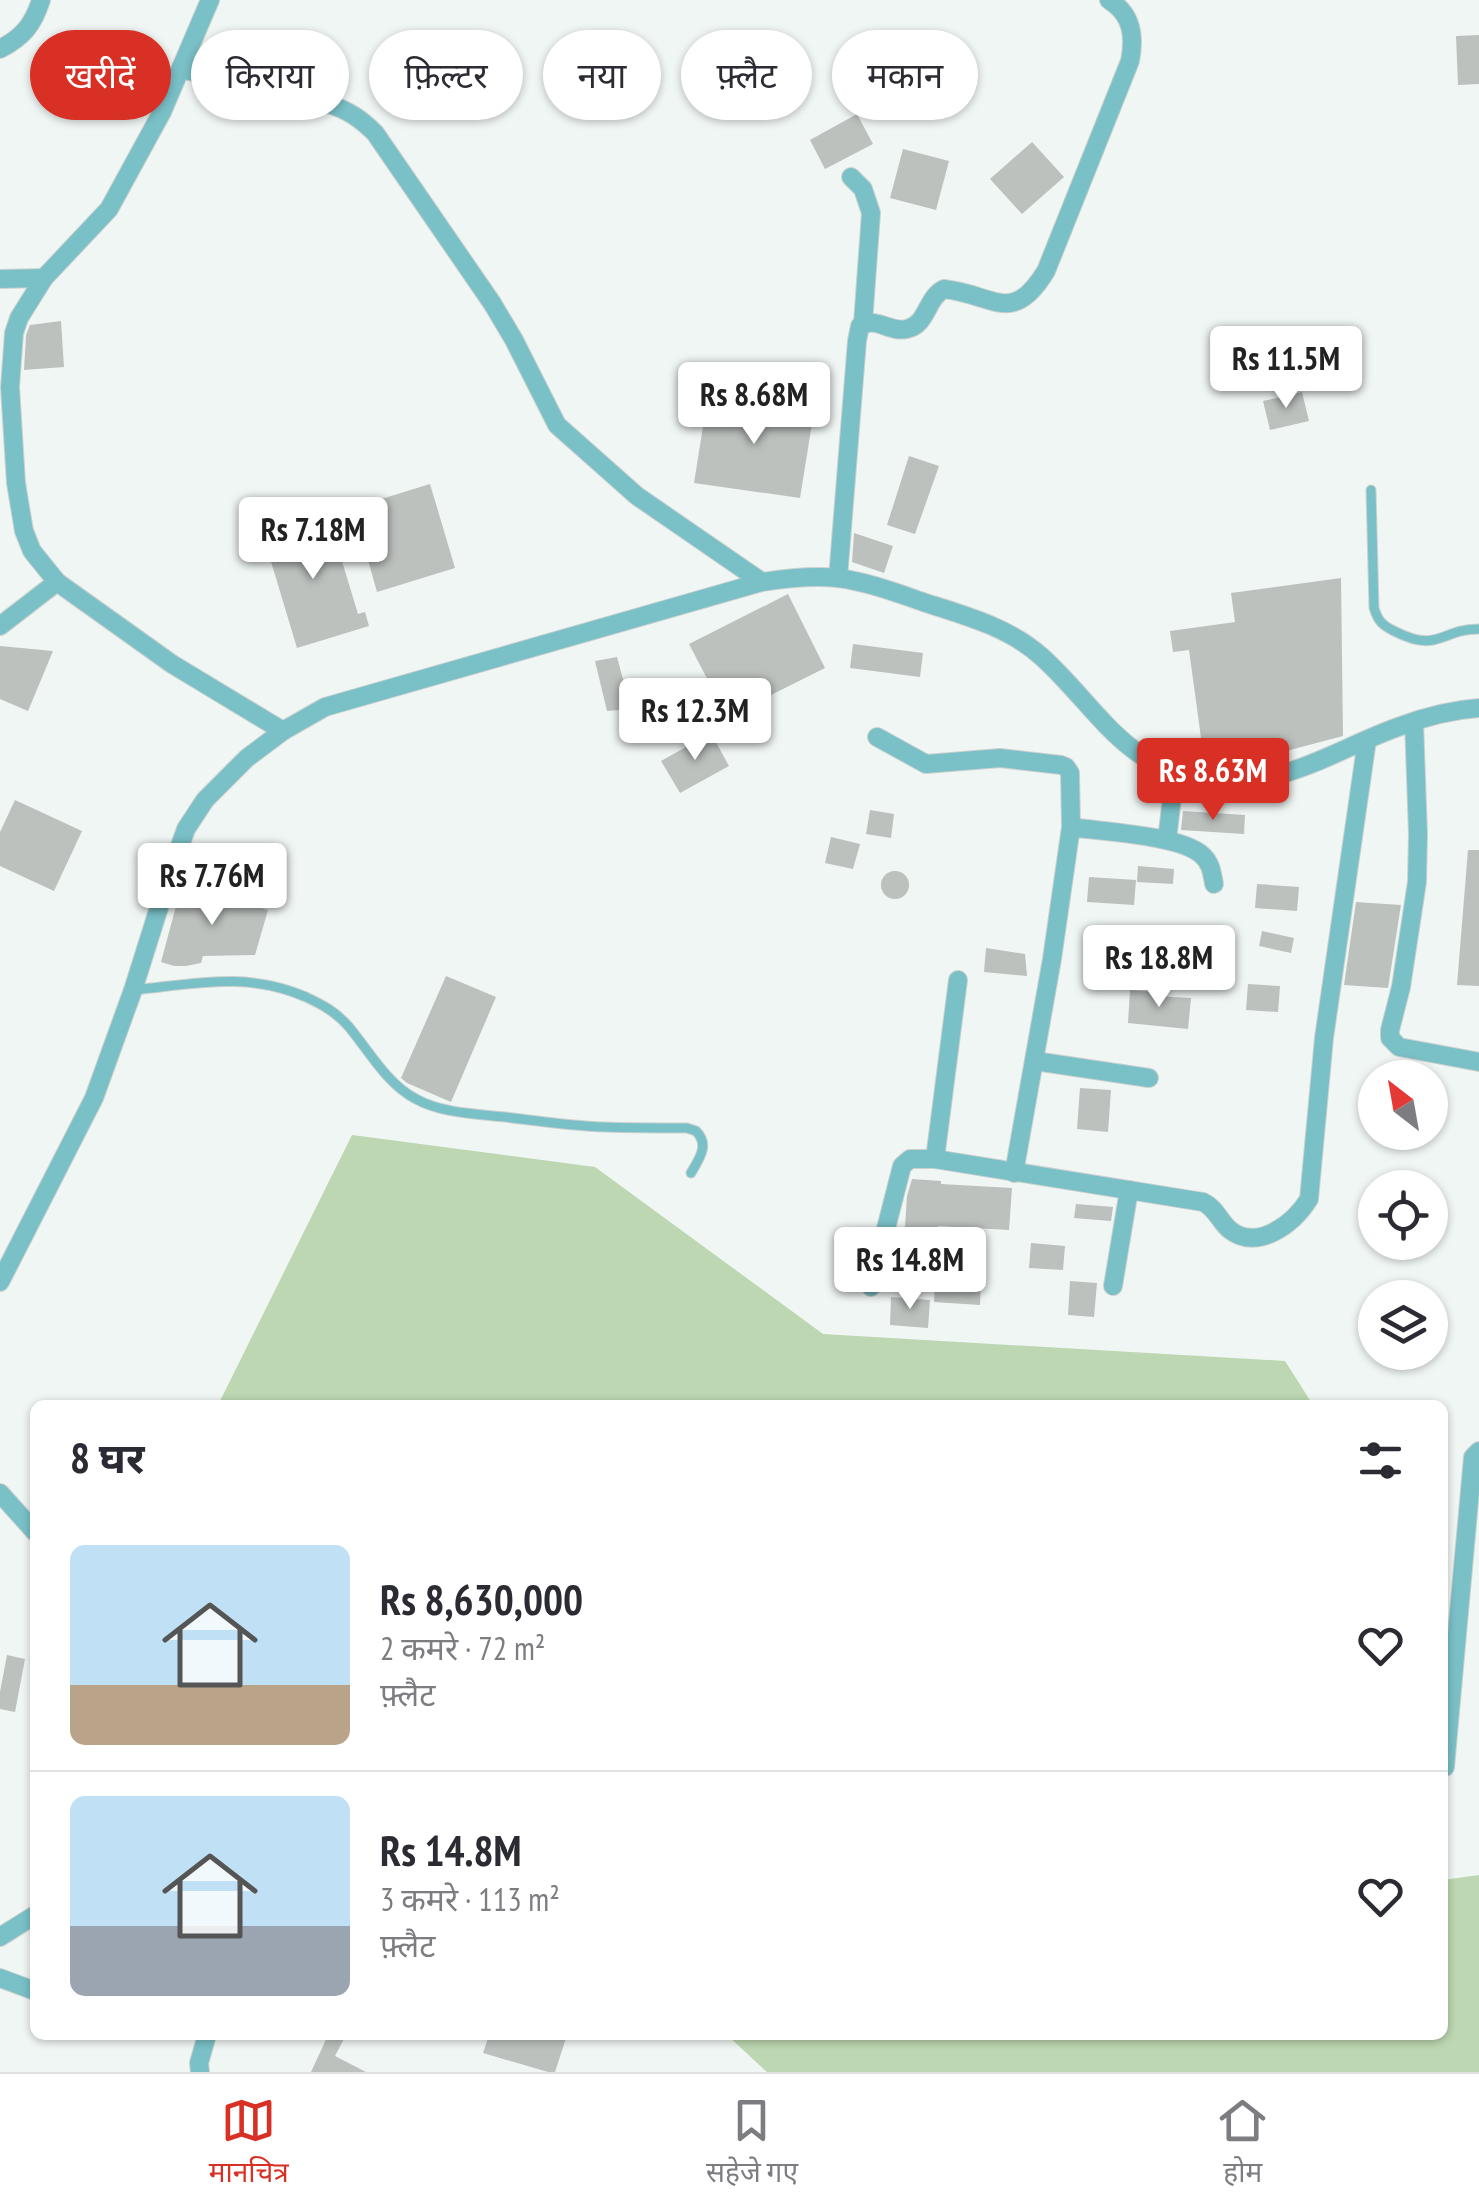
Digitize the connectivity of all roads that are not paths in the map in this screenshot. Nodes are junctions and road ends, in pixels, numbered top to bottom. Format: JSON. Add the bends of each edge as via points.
{"nodes":[{"id":1,"x":41,"y":0,"type":"edge"},
{"id":2,"x":210,"y":0,"type":"edge"},
{"id":3,"x":1109,"y":0,"type":"edge"},
{"id":4,"x":0,"y":48,"type":"edge"},
{"id":5,"x":181,"y":69,"type":"junction"},
{"id":6,"x":850,"y":177,"type":"dead end"},
{"id":7,"x":44,"y":278,"type":"junction"},
{"id":8,"x":0,"y":279,"type":"edge"},
{"id":9,"x":863,"y":324,"type":"junction"},
{"id":10,"x":1371,"y":490,"type":"dead end"},
{"id":11,"x":838,"y":578,"type":"junction"},
{"id":12,"x":57,"y":582,"type":"junction"},
{"id":13,"x":762,"y":582,"type":"junction"},
{"id":14,"x":0,"y":626,"type":"edge"},
{"id":15,"x":1479,"y":629,"type":"edge"},
{"id":16,"x":1479,"y":708,"type":"edge"},
{"id":17,"x":1414,"y":722,"type":"junction"},
{"id":18,"x":283,"y":730,"type":"junction"},
{"id":19,"x":877,"y":737,"type":"dead end"},
{"id":20,"x":1368,"y":740,"type":"junction"},
{"id":21,"x":1175,"y":772,"type":"junction"},
{"id":22,"x":1072,"y":828,"type":"junction"},
{"id":23,"x":1167,"y":840,"type":"junction"},
{"id":24,"x":1214,"y":884,"type":"dead end"},
{"id":25,"x":958,"y":980,"type":"dead end"},
{"id":26,"x":133,"y":990,"type":"junction"},
{"id":27,"x":1035,"y":1060,"type":"junction"},
{"id":28,"x":1479,"y":1062,"type":"edge"},
{"id":29,"x":1150,"y":1078,"type":"dead end"},
{"id":30,"x":935,"y":1159,"type":"junction"},
{"id":31,"x":691,"y":1173,"type":"dead end"},
{"id":32,"x":1014,"y":1173,"type":"junction"},
{"id":33,"x":1130,"y":1190,"type":"junction"},
{"id":34,"x":0,"y":1282,"type":"edge"},
{"id":35,"x":1113,"y":1286,"type":"dead end"},
{"id":36,"x":871,"y":1287,"type":"dead end"},
{"id":37,"x":1479,"y":1451,"type":"edge"},
{"id":38,"x":0,"y":1493,"type":"edge"},
{"id":39,"x":30,"y":1526,"type":"edge"},
{"id":40,"x":1448,"y":1744,"type":"edge"},
{"id":41,"x":30,"y":1917,"type":"edge"},
{"id":42,"x":0,"y":1937,"type":"edge"},
{"id":43,"x":0,"y":1978,"type":"edge"},
{"id":44,"x":30,"y":1989,"type":"edge"},
{"id":45,"x":205,"y":2040,"type":"edge"},
{"id":46,"x":200,"y":2072,"type":"edge"}],
"edges":[{"from":1,"to":4,"type":"street","via":[[30,28]]},
{"from":2,"to":5,"type":"street"},
{"from":3,"to":9,"type":"street","via":[[1132,28],[1130,61],[1038,285],[1020,301],[1004,303],[944,289],[922,320],[906,329]]},
{"from":5,"to":7,"type":"street","via":[[109,209]]},
{"from":5,"to":13,"type":"street","via":[[328,104],[364,122],[492,304],[557,426],[637,496]]},
{"from":6,"to":9,"type":"street","via":[[864,189],[872,213]]},
{"from":7,"to":8,"type":"street"},
{"from":7,"to":12,"type":"street","via":[[18,318],[10,388],[24,531]]},
{"from":9,"to":11,"type":"street"},
{"from":10,"to":15,"type":"lane","via":[[1378,621],[1422,642]]},
{"from":11,"to":13,"type":"street"},
{"from":11,"to":21,"type":"street","via":[[1016,637],[1126,745]]},
{"from":12,"to":14,"type":"street"},
{"from":12,"to":18,"type":"street","via":[[172,664]]},
{"from":13,"to":18,"type":"street","via":[[324,707]]},
{"from":16,"to":17,"type":"street"},
{"from":17,"to":20,"type":"street"},
{"from":17,"to":28,"type":"street","via":[[1417,882],[1390,1038],[1399,1047]]},
{"from":18,"to":26,"type":"street","via":[[224,779],[186,830]]},
{"from":19,"to":22,"type":"street","via":[[926,764],[1000,758],[1066,767]]},
{"from":20,"to":21,"type":"street","via":[[1298,771],[1258,778],[1202,779]]},
{"from":20,"to":33,"type":"street","via":[[1324,1038],[1309,1199],[1283,1226],[1252,1238],[1228,1229],[1207,1203]]},
{"from":21,"to":23,"type":"street"},
{"from":22,"to":23,"type":"street"},
{"from":22,"to":27,"type":"street"},
{"from":23,"to":24,"type":"street","via":[[1206,859]]},
{"from":25,"to":30,"type":"street"},
{"from":26,"to":31,"type":"lane","via":[[230,981],[285,988],[332,1010],[388,1077],[418,1101],[488,1116],[688,1128],[703,1142]]},
{"from":26,"to":34,"type":"street","via":[[94,1098]]},
{"from":27,"to":29,"type":"street"},
{"from":27,"to":32,"type":"street"},
{"from":30,"to":32,"type":"street"},
{"from":30,"to":36,"type":"street","via":[[910,1159],[902,1166]]},
{"from":32,"to":33,"type":"street"},
{"from":33,"to":35,"type":"street"},
{"from":37,"to":40,"type":"street","via":[[1473,1457]]},
{"from":38,"to":39,"type":"street"},
{"from":41,"to":42,"type":"street"},
{"from":43,"to":44,"type":"street"},
{"from":45,"to":46,"type":"street"}]}
